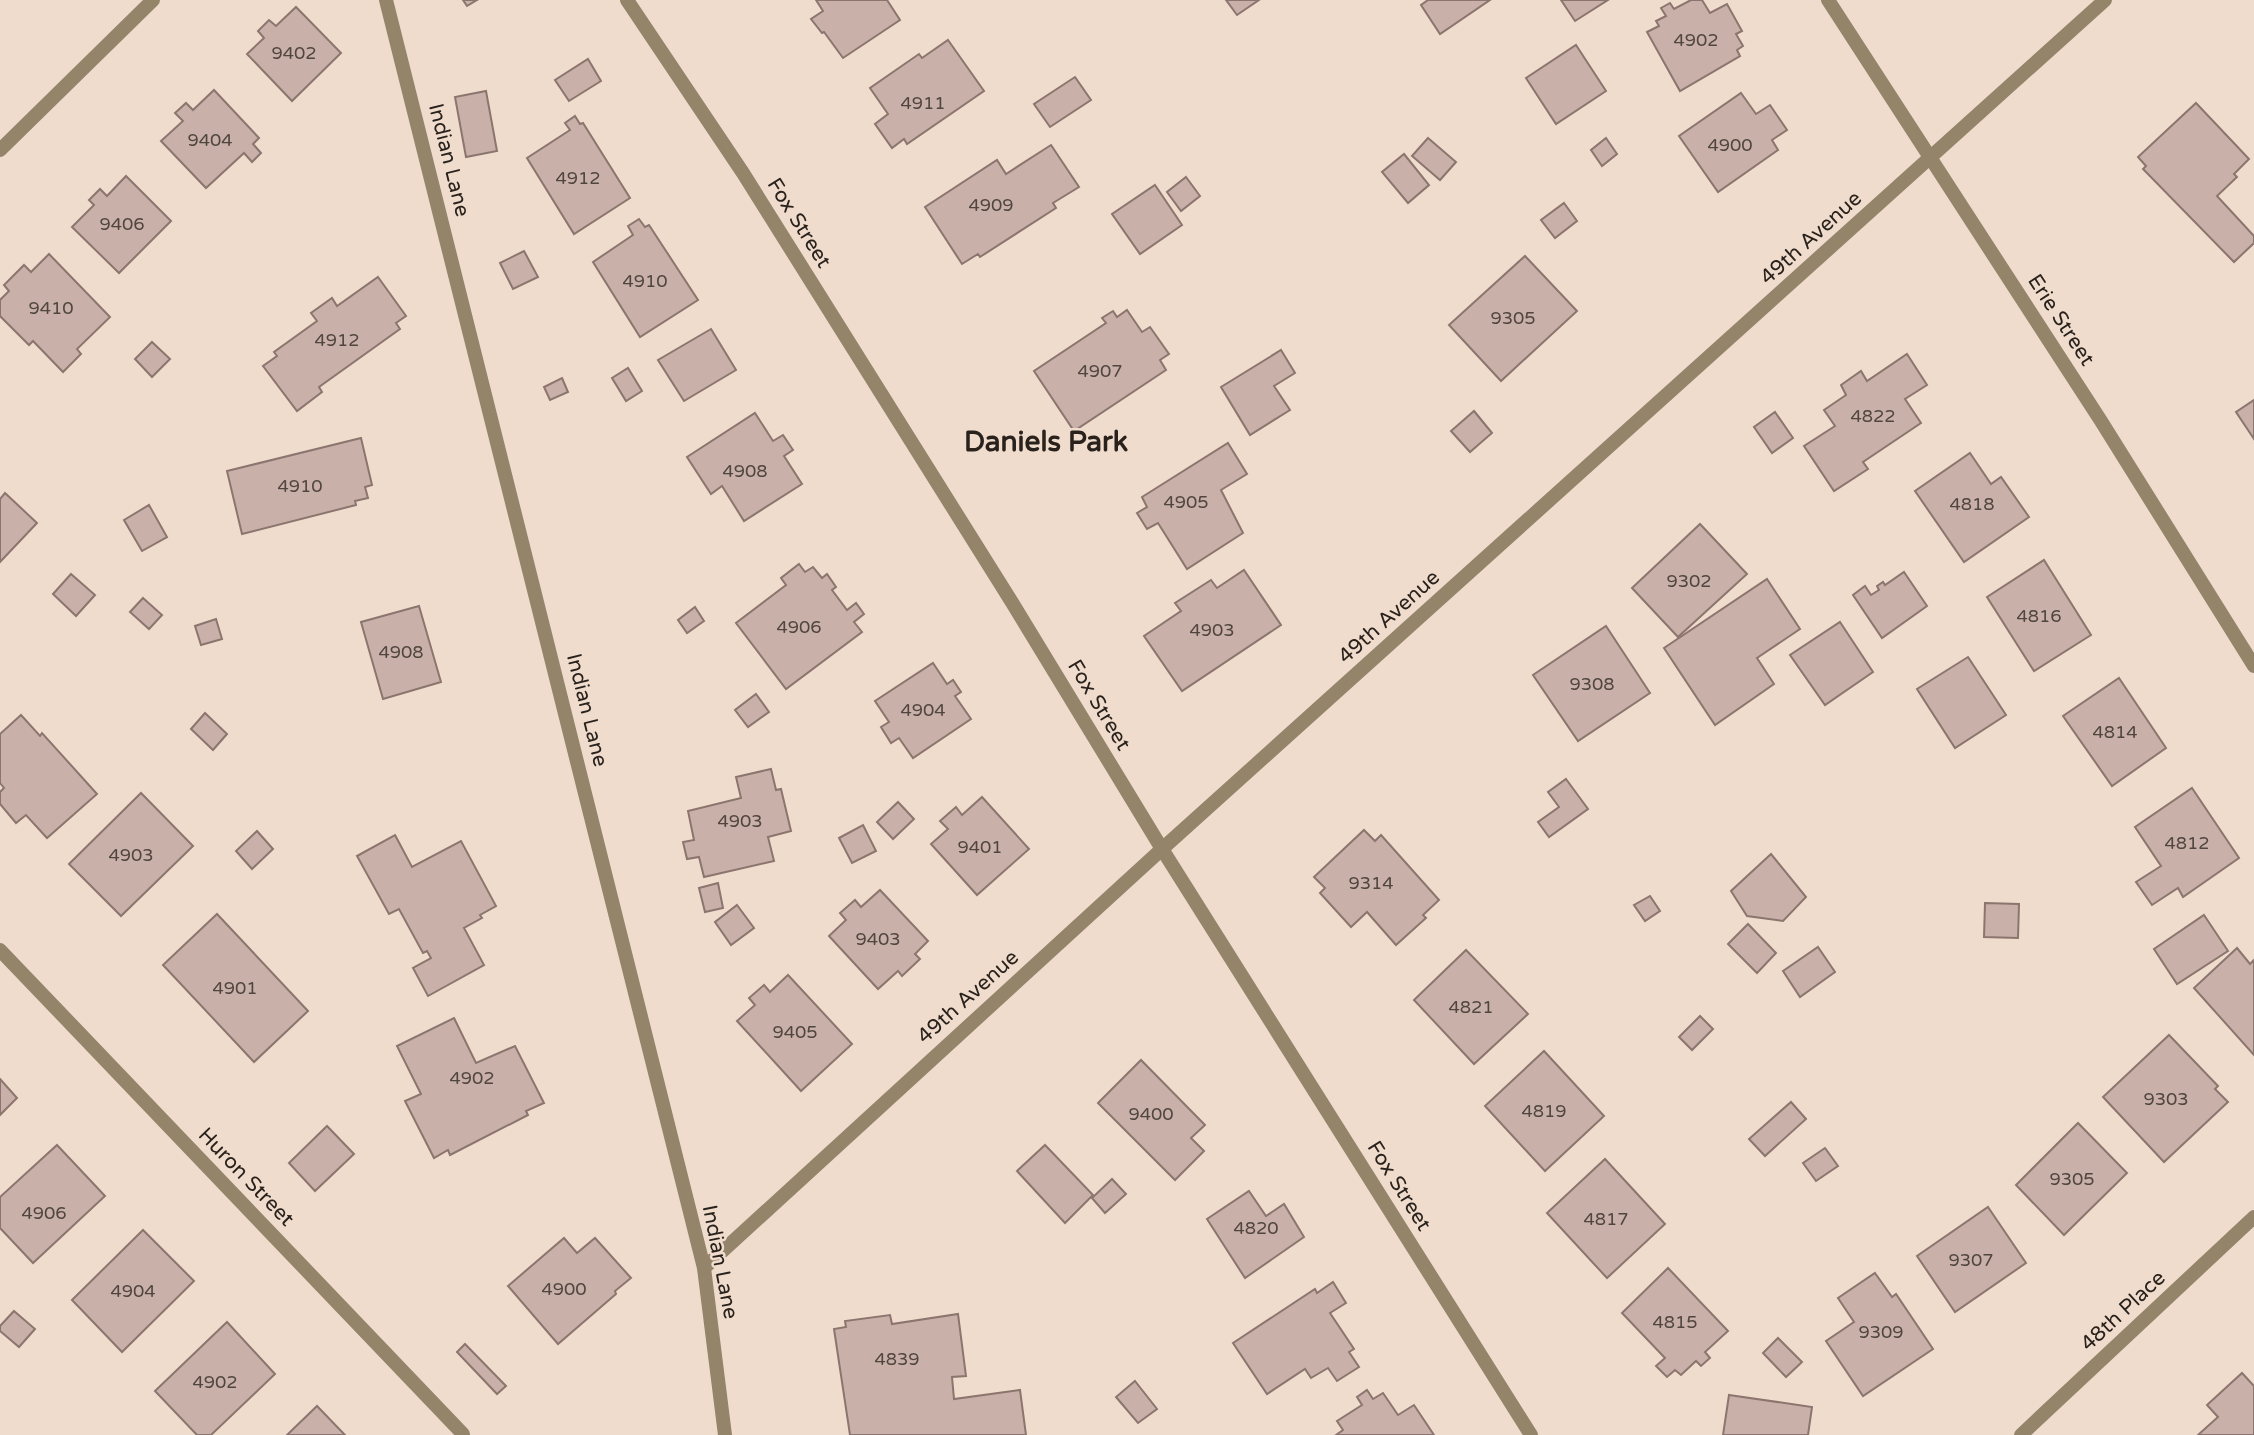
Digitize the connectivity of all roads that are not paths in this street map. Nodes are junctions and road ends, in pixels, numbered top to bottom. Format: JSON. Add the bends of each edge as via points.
{"nodes":[{"id":1,"x":153,"y":0,"type":"edge"},
{"id":2,"x":386,"y":0,"type":"edge"},
{"id":3,"x":626,"y":0,"type":"edge"},
{"id":4,"x":1828,"y":0,"type":"edge"},
{"id":5,"x":2105,"y":0,"type":"edge"},
{"id":6,"x":0,"y":150,"type":"edge"},
{"id":7,"x":1932,"y":158,"type":"junction"},
{"id":8,"x":2254,"y":666,"type":"edge"},
{"id":9,"x":1162,"y":849,"type":"junction"},
{"id":10,"x":0,"y":950,"type":"edge"},
{"id":11,"x":2254,"y":1217,"type":"edge"},
{"id":12,"x":704,"y":1268,"type":"junction"},
{"id":13,"x":463,"y":1434,"type":"edge"},
{"id":14,"x":725,"y":1435,"type":"edge"},
{"id":15,"x":1531,"y":1435,"type":"edge"},
{"id":16,"x":2021,"y":1435,"type":"edge"}],
"edges":[{"from":1,"to":6,"type":"street"},
{"from":2,"to":12,"type":"street","name":"Indian Lane"},
{"from":3,"to":9,"type":"street","name":"Fox Street","via":[[750,185]]},
{"from":4,"to":7,"type":"street","name":"Erie Street"},
{"from":5,"to":7,"type":"street","name":"49th Avenue"},
{"from":7,"to":8,"type":"street","name":"Erie Street"},
{"from":7,"to":9,"type":"street","name":"49th Avenue"},
{"from":9,"to":12,"type":"street","name":"49th Avenue"},
{"from":9,"to":15,"type":"street","name":"Fox Street"},
{"from":10,"to":13,"type":"street","name":"Huron Street"},
{"from":11,"to":16,"type":"street","name":"48th Place"},
{"from":12,"to":14,"type":"street","name":"Indian Lane"}]}
